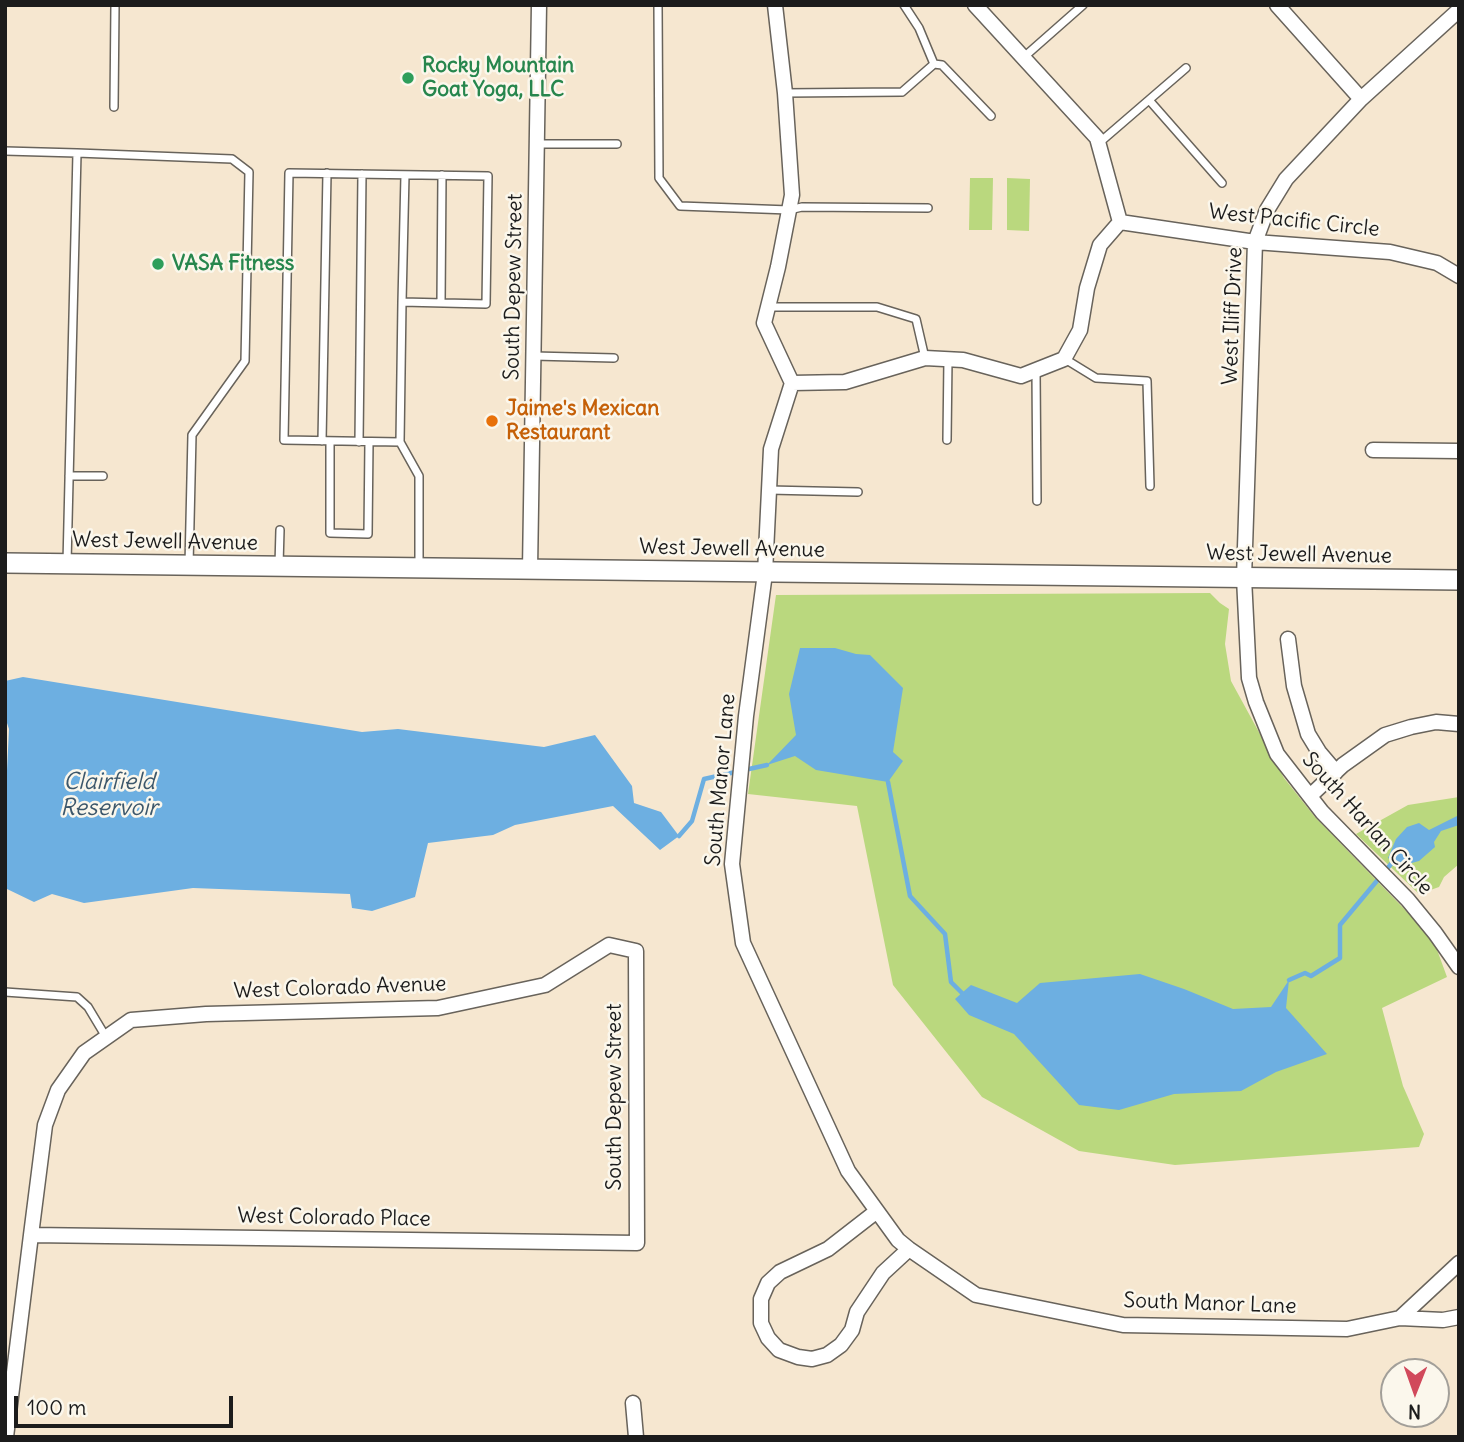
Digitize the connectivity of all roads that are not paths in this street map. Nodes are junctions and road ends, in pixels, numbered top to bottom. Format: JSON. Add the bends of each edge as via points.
{"nodes":[{"id":1,"x":114,"y":5,"type":"edge"},
{"id":2,"x":539,"y":5,"type":"edge"},
{"id":3,"x":658,"y":5,"type":"edge"},
{"id":4,"x":775,"y":5,"type":"edge"},
{"id":5,"x":904,"y":5,"type":"edge"},
{"id":6,"x":975,"y":5,"type":"edge"},
{"id":7,"x":1083,"y":5,"type":"edge"},
{"id":8,"x":1277,"y":5,"type":"edge"},
{"id":9,"x":1459,"y":10,"type":"edge"},
{"id":10,"x":1024,"y":58,"type":"junction"},
{"id":11,"x":934,"y":64,"type":"junction"},
{"id":12,"x":1186,"y":68,"type":"dead end"},
{"id":13,"x":785,"y":93,"type":"junction"},
{"id":14,"x":1361,"y":99,"type":"junction"},
{"id":15,"x":1149,"y":100,"type":"junction"},
{"id":16,"x":114,"y":107,"type":"dead end"},
{"id":17,"x":991,"y":116,"type":"dead end"},
{"id":18,"x":1099,"y":143,"type":"junction"},
{"id":19,"x":537,"y":144,"type":"junction"},
{"id":20,"x":617,"y":144,"type":"dead end"},
{"id":21,"x":5,"y":151,"type":"edge"},
{"id":22,"x":77,"y":153,"type":"junction"},
{"id":23,"x":327,"y":173,"type":"junction"},
{"id":24,"x":362,"y":174,"type":"junction"},
{"id":25,"x":405,"y":175,"type":"junction"},
{"id":26,"x":443,"y":175,"type":"junction"},
{"id":27,"x":1222,"y":183,"type":"dead end"},
{"id":28,"x":791,"y":202,"type":"junction"},
{"id":29,"x":928,"y":208,"type":"dead end"},
{"id":30,"x":1120,"y":222,"type":"junction"},
{"id":31,"x":1255,"y":242,"type":"junction"},
{"id":32,"x":1459,"y":276,"type":"edge"},
{"id":33,"x":402,"y":302,"type":"junction"},
{"id":34,"x":441,"y":303,"type":"junction"},
{"id":35,"x":768,"y":307,"type":"junction"},
{"id":36,"x":533,"y":356,"type":"junction"},
{"id":37,"x":614,"y":358,"type":"dead end"},
{"id":38,"x":925,"y":358,"type":"junction"},
{"id":39,"x":948,"y":359,"type":"junction"},
{"id":40,"x":1064,"y":359,"type":"junction"},
{"id":41,"x":1036,"y":370,"type":"junction"},
{"id":42,"x":792,"y":383,"type":"junction"},
{"id":43,"x":947,"y":440,"type":"dead end"},
{"id":44,"x":326,"y":441,"type":"junction"},
{"id":45,"x":359,"y":442,"type":"junction"},
{"id":46,"x":369,"y":442,"type":"junction"},
{"id":47,"x":400,"y":442,"type":"junction"},
{"id":48,"x":1373,"y":450,"type":"dead end"},
{"id":49,"x":1459,"y":450,"type":"edge"},
{"id":50,"x":69,"y":476,"type":"junction"},
{"id":51,"x":103,"y":476,"type":"dead end"},
{"id":52,"x":1150,"y":486,"type":"dead end"},
{"id":53,"x":769,"y":490,"type":"junction"},
{"id":54,"x":858,"y":492,"type":"dead end"},
{"id":55,"x":1037,"y":501,"type":"dead end"},
{"id":56,"x":280,"y":530,"type":"dead end"},
{"id":57,"x":5,"y":564,"type":"edge"},
{"id":58,"x":67,"y":564,"type":"junction"},
{"id":59,"x":189,"y":565,"type":"junction"},
{"id":60,"x":279,"y":566,"type":"junction"},
{"id":61,"x":419,"y":568,"type":"junction"},
{"id":62,"x":530,"y":569,"type":"junction"},
{"id":63,"x":765,"y":573,"type":"junction"},
{"id":64,"x":1244,"y":578,"type":"junction"},
{"id":65,"x":1459,"y":580,"type":"edge"},
{"id":66,"x":1288,"y":639,"type":"dead end"},
{"id":67,"x":1459,"y":724,"type":"edge"},
{"id":68,"x":1336,"y":772,"type":"junction"},
{"id":69,"x":1310,"y":796,"type":"junction"},
{"id":70,"x":1454,"y":948,"type":"edge"},
{"id":71,"x":636,"y":951,"type":"joint"},
{"id":72,"x":1459,"y":967,"type":"edge"},
{"id":73,"x":5,"y":992,"type":"edge"},
{"id":74,"x":106,"y":1038,"type":"junction"},
{"id":75,"x":877,"y":1211,"type":"junction"},
{"id":76,"x":31,"y":1235,"type":"junction"},
{"id":77,"x":636,"y":1243,"type":"joint"},
{"id":78,"x":909,"y":1249,"type":"junction"},
{"id":79,"x":1459,"y":1263,"type":"edge"},
{"id":80,"x":1459,"y":1317,"type":"edge"},
{"id":81,"x":1400,"y":1318,"type":"junction"},
{"id":82,"x":633,"y":1403,"type":"dead end"},
{"id":83,"x":6,"y":1437,"type":"edge"},
{"id":84,"x":636,"y":1437,"type":"edge"}],
"edges":[{"from":1,"to":16,"type":"lane"},
{"from":2,"to":19,"type":"street","name":"South Depew Street"},
{"from":3,"to":28,"type":"lane","via":[[659,178],[680,206]]},
{"from":4,"to":13,"type":"street"},
{"from":5,"to":11,"type":"lane"},
{"from":6,"to":10,"type":"street"},
{"from":7,"to":10,"type":"lane"},
{"from":8,"to":14,"type":"street"},
{"from":9,"to":14,"type":"street","name":"West Iliff Drive"},
{"from":10,"to":18,"type":"street"},
{"from":11,"to":13,"type":"lane","via":[[902,92]]},
{"from":11,"to":17,"type":"lane","via":[[942,65]]},
{"from":12,"to":15,"type":"lane"},
{"from":13,"to":28,"type":"street"},
{"from":14,"to":31,"type":"street","name":"West Iliff Drive","via":[[1286,178]]},
{"from":15,"to":18,"type":"lane"},
{"from":15,"to":27,"type":"lane"},
{"from":18,"to":30,"type":"street"},
{"from":19,"to":20,"type":"lane"},
{"from":19,"to":36,"type":"street","name":"South Depew Street"},
{"from":21,"to":22,"type":"lane"},
{"from":22,"to":50,"type":"lane"},
{"from":22,"to":59,"type":"lane","via":[[232,159],[249,172],[245,361],[191,435]]},
{"from":23,"to":24,"type":"lane"},
{"from":23,"to":44,"type":"lane"},
{"from":23,"to":44,"type":"lane","via":[[289,173],[284,400],[284,440]]},
{"from":24,"to":25,"type":"lane"},
{"from":24,"to":45,"type":"lane"},
{"from":25,"to":26,"type":"lane"},
{"from":25,"to":33,"type":"lane"},
{"from":26,"to":34,"type":"lane"},
{"from":26,"to":34,"type":"lane","via":[[488,176],[488,189],[486,304]]},
{"from":28,"to":29,"type":"lane","via":[[802,207]]},
{"from":28,"to":35,"type":"street"},
{"from":30,"to":31,"type":"street","name":"West Pacific Circle"},
{"from":30,"to":40,"type":"street","via":[[1100,246],[1080,330]]},
{"from":31,"to":32,"type":"street","name":"West Pacific Circle","via":[[1390,252],[1437,262]]},
{"from":31,"to":64,"type":"street","name":"West Iliff Drive"},
{"from":33,"to":34,"type":"lane"},
{"from":33,"to":47,"type":"lane"},
{"from":35,"to":38,"type":"lane","via":[[877,307],[916,319]]},
{"from":35,"to":42,"type":"street","via":[[764,323]]},
{"from":36,"to":37,"type":"lane"},
{"from":36,"to":62,"type":"street","name":"South Depew Street"},
{"from":38,"to":39,"type":"street"},
{"from":38,"to":42,"type":"street","via":[[845,382]]},
{"from":39,"to":41,"type":"street","via":[[1021,376]]},
{"from":39,"to":43,"type":"lane"},
{"from":40,"to":41,"type":"street"},
{"from":40,"to":52,"type":"lane","via":[[1097,378],[1147,381]]},
{"from":41,"to":55,"type":"lane"},
{"from":42,"to":53,"type":"street","name":"South Manor Lane","via":[[771,449]]},
{"from":44,"to":45,"type":"lane"},
{"from":44,"to":46,"type":"lane","via":[[330,534],[368,534]]},
{"from":45,"to":46,"type":"lane"},
{"from":46,"to":47,"type":"lane"},
{"from":47,"to":61,"type":"lane","via":[[419,476]]},
{"from":48,"to":49,"type":"street"},
{"from":50,"to":51,"type":"lane"},
{"from":50,"to":58,"type":"lane"},
{"from":53,"to":54,"type":"lane"},
{"from":53,"to":63,"type":"street","name":"South Manor Lane"},
{"from":56,"to":60,"type":"lane"},
{"from":57,"to":58,"type":"main road","name":"West Jewell Avenue"},
{"from":58,"to":59,"type":"main road","name":"West Jewell Avenue"},
{"from":59,"to":60,"type":"main road","name":"West Jewell Avenue"},
{"from":60,"to":61,"type":"main road","name":"West Jewell Avenue"},
{"from":61,"to":62,"type":"main road","name":"West Jewell Avenue"},
{"from":62,"to":63,"type":"main road","name":"West Jewell Avenue"},
{"from":63,"to":64,"type":"main road","name":"West Jewell Avenue"},
{"from":63,"to":75,"type":"street","name":"South Manor Lane","via":[[732,864],[743,943],[848,1171]]},
{"from":64,"to":65,"type":"main road","name":"West Jewell Avenue"},
{"from":64,"to":69,"type":"street","name":"South Harlan Circle","via":[[1249,678],[1256,702],[1278,754]]},
{"from":66,"to":68,"type":"street","via":[[1294,687],[1308,734]]},
{"from":67,"to":68,"type":"street","via":[[1436,722],[1385,735]]},
{"from":68,"to":69,"type":"street"},
{"from":69,"to":70,"type":"street","name":"South Harlan Circle"},
{"from":70,"to":72,"type":"street","name":"South Harlan Circle"},
{"from":71,"to":74,"type":"street","name":"West Colorado Avenue","via":[[608,945],[545,985],[439,1008],[131,1020]]},
{"from":71,"to":77,"type":"street","name":"South Depew Street"},
{"from":73,"to":74,"type":"lane","via":[[76,997],[88,1007]]},
{"from":74,"to":76,"type":"street","name":"West Colorado Avenue","via":[[84,1054],[58,1090],[45,1125]]},
{"from":75,"to":78,"type":"street","name":"South Manor Lane"},
{"from":75,"to":78,"type":"street","via":[[828,1250],[780,1272],[768,1283],[761,1300],[761,1322],[768,1338],[779,1350],[798,1357],[827,1355],[852,1330],[857,1312],[883,1273]]},
{"from":76,"to":77,"type":"street","name":"West Colorado Place"},
{"from":76,"to":83,"type":"street","name":"West Colorado Avenue"},
{"from":78,"to":81,"type":"street","name":"South Manor Lane","via":[[976,1295],[1124,1325],[1347,1329]]},
{"from":79,"to":81,"type":"street"},
{"from":80,"to":81,"type":"street","name":"South Manor Lane"},
{"from":82,"to":84,"type":"street"}]}
